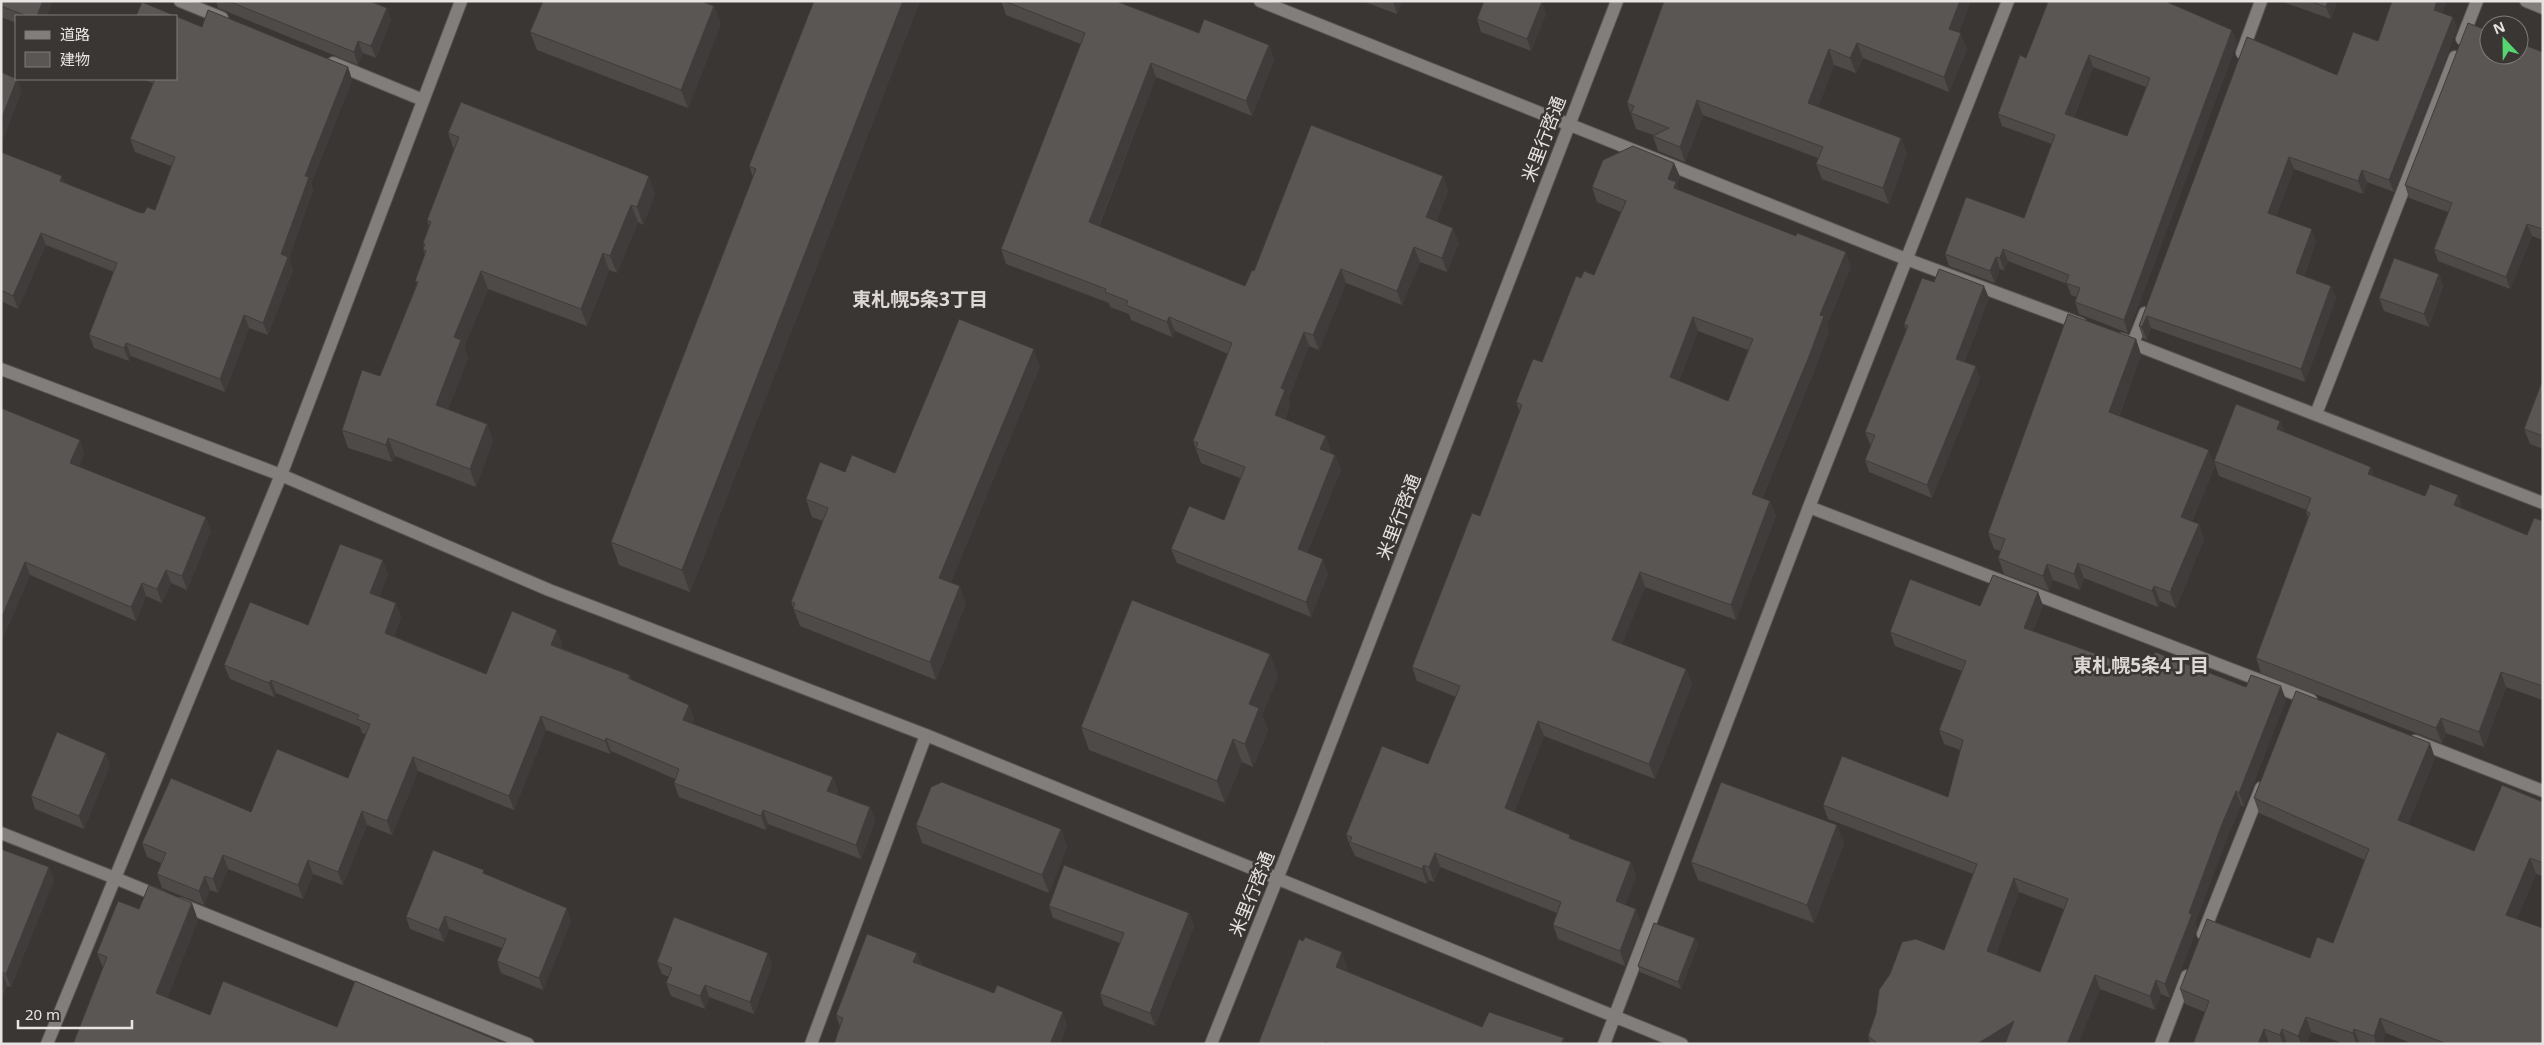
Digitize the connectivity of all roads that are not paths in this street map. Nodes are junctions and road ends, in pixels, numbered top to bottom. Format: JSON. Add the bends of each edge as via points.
{"nodes":[{"id":1,"x":180,"y":1,"type":"edge"},
{"id":2,"x":461,"y":1,"type":"edge"},
{"id":3,"x":1260,"y":1,"type":"edge"},
{"id":4,"x":1617,"y":1,"type":"edge"},
{"id":5,"x":2008,"y":1,"type":"edge"},
{"id":6,"x":2261,"y":1,"type":"edge"},
{"id":7,"x":2477,"y":1,"type":"edge"},
{"id":8,"x":2526,"y":1,"type":"edge"},
{"id":9,"x":2543,"y":8,"type":"edge"},
{"id":10,"x":234,"y":23,"type":"edge"},
{"id":11,"x":324,"y":60,"type":"edge"},
{"id":12,"x":2237,"y":66,"type":"edge"},
{"id":13,"x":423,"y":100,"type":"junction"},
{"id":14,"x":1569,"y":123,"type":"junction"},
{"id":15,"x":1906,"y":259,"type":"junction"},
{"id":16,"x":2151,"y":297,"type":"edge"},
{"id":17,"x":2133,"y":343,"type":"junction"},
{"id":18,"x":1,"y":369,"type":"edge"},
{"id":19,"x":2316,"y":414,"type":"junction"},
{"id":20,"x":280,"y":475,"type":"junction"},
{"id":21,"x":2543,"y":503,"type":"edge"},
{"id":22,"x":1809,"y":507,"type":"junction"},
{"id":23,"x":2324,"y":705,"type":"edge"},
{"id":24,"x":926,"y":735,"type":"junction"},
{"id":25,"x":2406,"y":737,"type":"edge"},
{"id":26,"x":2265,"y":777,"type":"edge"},
{"id":27,"x":2543,"y":791,"type":"edge"},
{"id":28,"x":1,"y":833,"type":"edge"},
{"id":29,"x":115,"y":878,"type":"junction"},
{"id":30,"x":1278,"y":879,"type":"junction"},
{"id":31,"x":2200,"y":943,"type":"edge"},
{"id":32,"x":2193,"y":961,"type":"edge"},
{"id":33,"x":1615,"y":1016,"type":"junction"},
{"id":34,"x":48,"y":1044,"type":"edge"},
{"id":35,"x":528,"y":1044,"type":"edge"},
{"id":36,"x":811,"y":1044,"type":"edge"},
{"id":37,"x":1211,"y":1044,"type":"edge"},
{"id":38,"x":1604,"y":1044,"type":"edge"},
{"id":39,"x":1682,"y":1044,"type":"edge"},
{"id":40,"x":2160,"y":1044,"type":"edge"}],
"edges":[{"from":1,"to":10,"type":"street"},
{"from":2,"to":13,"type":"street"},
{"from":3,"to":14,"type":"street"},
{"from":4,"to":14,"type":"street","name":"米里行啓通"},
{"from":5,"to":15,"type":"street"},
{"from":6,"to":12,"type":"street"},
{"from":7,"to":19,"type":"street"},
{"from":8,"to":9,"type":"street"},
{"from":11,"to":13,"type":"street"},
{"from":13,"to":20,"type":"street"},
{"from":14,"to":15,"type":"street"},
{"from":14,"to":30,"type":"street","name":"米里行啓通"},
{"from":15,"to":17,"type":"street"},
{"from":15,"to":22,"type":"street"},
{"from":16,"to":17,"type":"street"},
{"from":17,"to":19,"type":"street"},
{"from":18,"to":20,"type":"street"},
{"from":19,"to":21,"type":"street"},
{"from":20,"to":24,"type":"street","via":[[549,590]]},
{"from":20,"to":29,"type":"street"},
{"from":22,"to":23,"type":"street","via":[[2295,699]]},
{"from":22,"to":33,"type":"street"},
{"from":24,"to":30,"type":"street"},
{"from":24,"to":36,"type":"street"},
{"from":25,"to":27,"type":"street"},
{"from":26,"to":31,"type":"street"},
{"from":28,"to":29,"type":"street"},
{"from":29,"to":34,"type":"street"},
{"from":29,"to":35,"type":"street"},
{"from":30,"to":33,"type":"street"},
{"from":30,"to":37,"type":"street","name":"米里行啓通"},
{"from":32,"to":40,"type":"street"},
{"from":33,"to":38,"type":"street"},
{"from":33,"to":39,"type":"street"}]}
